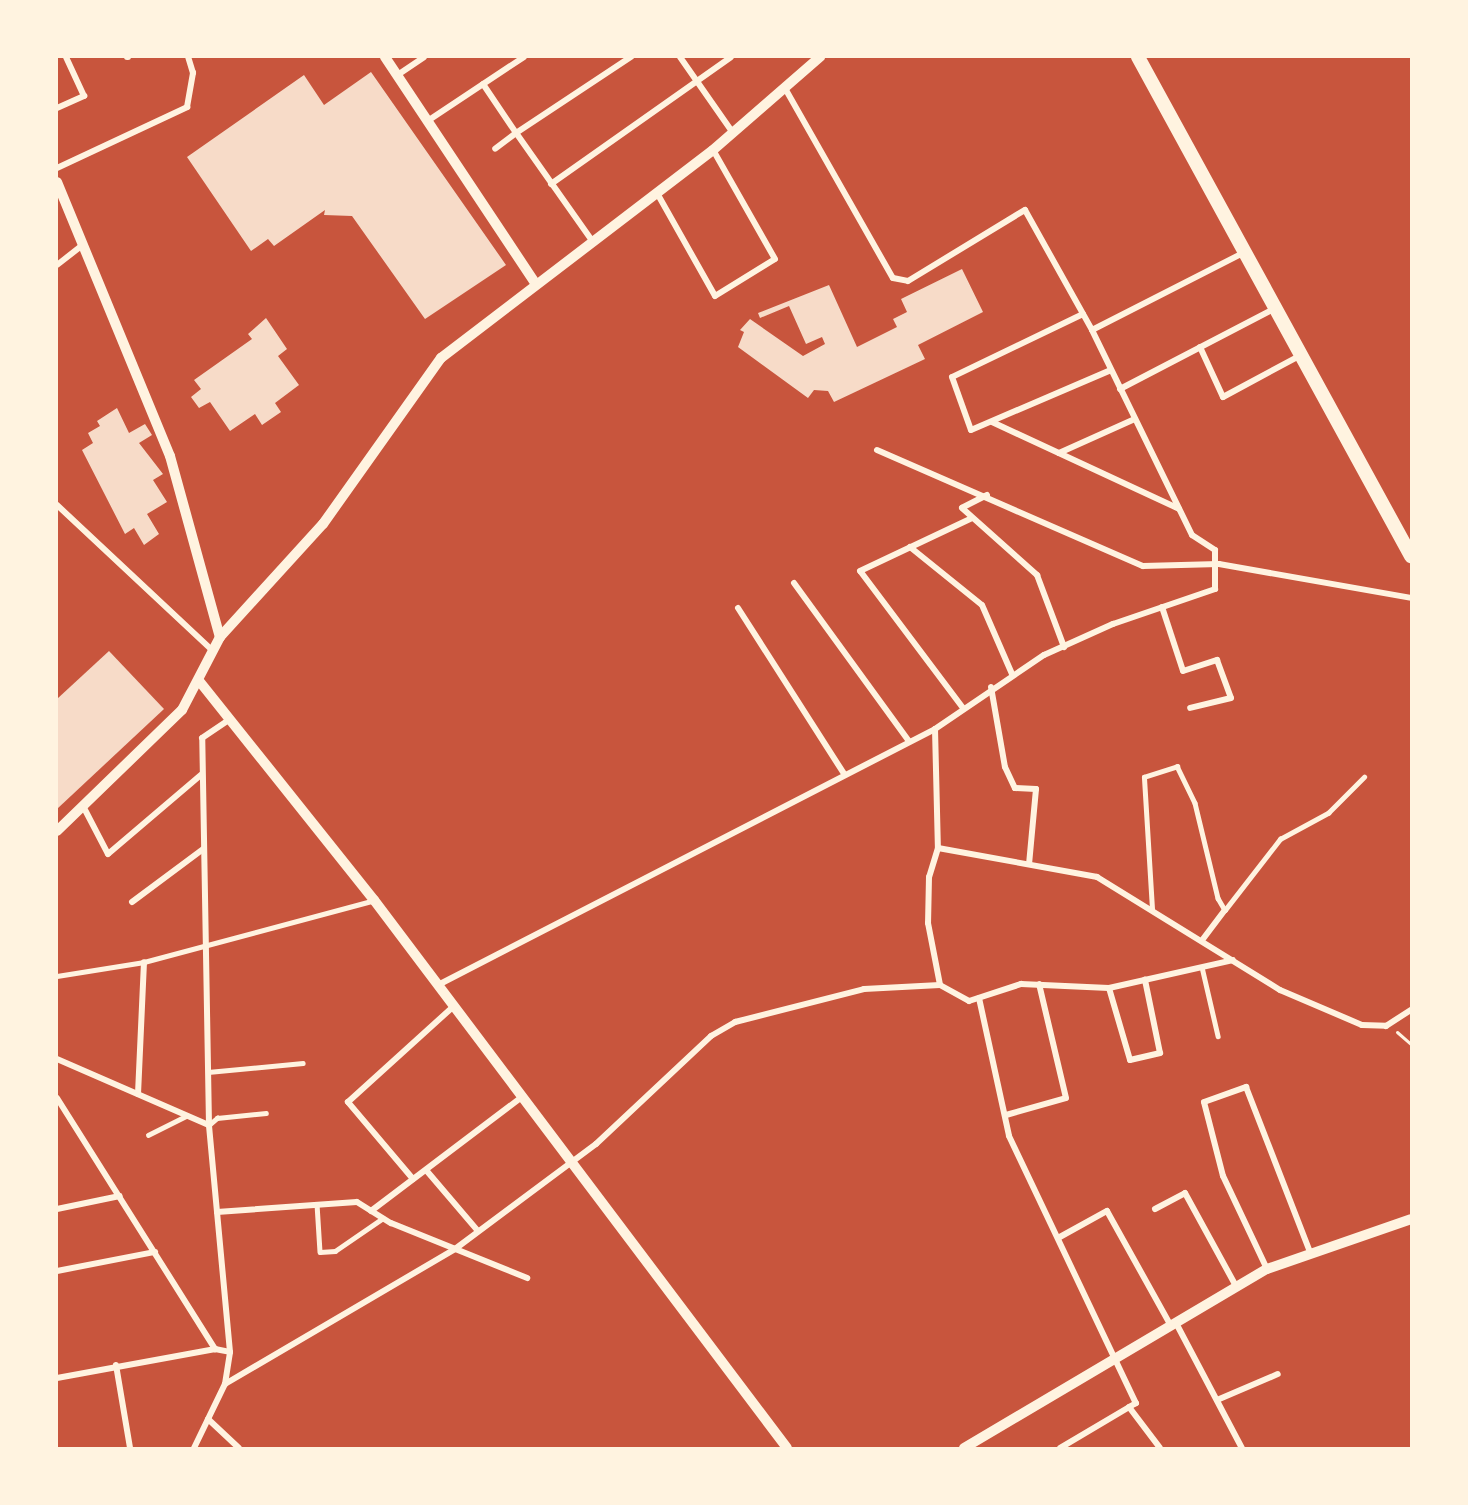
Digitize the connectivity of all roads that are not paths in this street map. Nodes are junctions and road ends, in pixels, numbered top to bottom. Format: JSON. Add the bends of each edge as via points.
{"nodes":[{"id":1,"x":66,"y":57,"type":"edge"},
{"id":2,"x":188,"y":57,"type":"edge"},
{"id":3,"x":385,"y":57,"type":"edge"},
{"id":4,"x":424,"y":57,"type":"edge"},
{"id":5,"x":524,"y":57,"type":"edge"},
{"id":6,"x":631,"y":57,"type":"edge"},
{"id":7,"x":680,"y":57,"type":"edge"},
{"id":8,"x":731,"y":57,"type":"edge"},
{"id":9,"x":820,"y":57,"type":"edge"},
{"id":10,"x":1137,"y":57,"type":"edge"},
{"id":11,"x":399,"y":74,"type":"junction"},
{"id":12,"x":696,"y":81,"type":"junction"},
{"id":13,"x":483,"y":84,"type":"junction"},
{"id":14,"x":786,"y":90,"type":"junction"},
{"id":15,"x":57,"y":108,"type":"edge"},
{"id":16,"x":429,"y":120,"type":"junction"},
{"id":17,"x":516,"y":133,"type":"junction"},
{"id":18,"x":734,"y":134,"type":"junction"},
{"id":19,"x":495,"y":149,"type":"dead end"},
{"id":20,"x":713,"y":150,"type":"junction"},
{"id":21,"x":57,"y":168,"type":"edge"},
{"id":22,"x":57,"y":182,"type":"edge"},
{"id":23,"x":551,"y":184,"type":"junction"},
{"id":24,"x":656,"y":192,"type":"junction"},
{"id":25,"x":593,"y":242,"type":"junction"},
{"id":26,"x":83,"y":245,"type":"junction"},
{"id":27,"x":1246,"y":251,"type":"junction"},
{"id":28,"x":57,"y":265,"type":"edge"},
{"id":29,"x":535,"y":283,"type":"junction"},
{"id":30,"x":1277,"y":308,"type":"junction"},
{"id":31,"x":1083,"y":314,"type":"junction"},
{"id":32,"x":1092,"y":330,"type":"junction"},
{"id":33,"x":1200,"y":347,"type":"junction"},
{"id":34,"x":1302,"y":354,"type":"junction"},
{"id":35,"x":1111,"y":370,"type":"junction"},
{"id":36,"x":1120,"y":389,"type":"junction"},
{"id":37,"x":1135,"y":419,"type":"junction"},
{"id":38,"x":992,"y":422,"type":"junction"},
{"id":39,"x":878,"y":450,"type":"dead end"},
{"id":40,"x":1059,"y":453,"type":"junction"},
{"id":41,"x":987,"y":495,"type":"junction"},
{"id":42,"x":57,"y":505,"type":"edge"},
{"id":43,"x":1180,"y":509,"type":"junction"},
{"id":44,"x":972,"y":518,"type":"junction"},
{"id":45,"x":910,"y":547,"type":"junction"},
{"id":46,"x":1411,"y":556,"type":"edge"},
{"id":47,"x":1219,"y":564,"type":"junction"},
{"id":48,"x":794,"y":584,"type":"dead end"},
{"id":49,"x":1411,"y":598,"type":"edge"},
{"id":50,"x":738,"y":608,"type":"dead end"},
{"id":51,"x":1162,"y":608,"type":"junction"},
{"id":52,"x":220,"y":637,"type":"junction"},
{"id":53,"x":1064,"y":647,"type":"junction"},
{"id":54,"x":212,"y":650,"type":"junction"},
{"id":55,"x":1012,"y":674,"type":"junction"},
{"id":56,"x":200,"y":682,"type":"junction"},
{"id":57,"x":991,"y":687,"type":"junction"},
{"id":58,"x":963,"y":708,"type":"junction"},
{"id":59,"x":1190,"y":708,"type":"dead end"},
{"id":60,"x":230,"y":719,"type":"junction"},
{"id":61,"x":935,"y":729,"type":"junction"},
{"id":62,"x":909,"y":741,"type":"junction"},
{"id":63,"x":202,"y":774,"type":"junction"},
{"id":64,"x":844,"y":774,"type":"junction"},
{"id":65,"x":1364,"y":777,"type":"dead end"},
{"id":66,"x":83,"y":806,"type":"junction"},
{"id":67,"x":57,"y":831,"type":"edge"},
{"id":68,"x":938,"y":848,"type":"junction"},
{"id":69,"x":203,"y":849,"type":"junction"},
{"id":70,"x":1029,"y":864,"type":"junction"},
{"id":71,"x":374,"y":900,"type":"junction"},
{"id":72,"x":132,"y":902,"type":"dead end"},
{"id":73,"x":1152,"y":909,"type":"junction"},
{"id":74,"x":1225,"y":910,"type":"junction"},
{"id":75,"x":1203,"y":939,"type":"junction"},
{"id":76,"x":204,"y":943,"type":"junction"},
{"id":77,"x":1233,"y":960,"type":"junction"},
{"id":78,"x":144,"y":962,"type":"junction"},
{"id":79,"x":1202,"y":967,"type":"junction"},
{"id":80,"x":57,"y":976,"type":"edge"},
{"id":81,"x":1145,"y":980,"type":"junction"},
{"id":82,"x":1039,"y":984,"type":"junction"},
{"id":83,"x":438,"y":985,"type":"junction"},
{"id":84,"x":940,"y":985,"type":"junction"},
{"id":85,"x":1109,"y":988,"type":"junction"},
{"id":86,"x":979,"y":998,"type":"junction"},
{"id":87,"x":454,"y":1006,"type":"junction"},
{"id":88,"x":1411,"y":1010,"type":"edge"},
{"id":89,"x":1218,"y":1036,"type":"dead end"},
{"id":90,"x":57,"y":1059,"type":"edge"},
{"id":91,"x":303,"y":1063,"type":"dead end"},
{"id":92,"x":208,"y":1072,"type":"junction"},
{"id":93,"x":138,"y":1094,"type":"junction"},
{"id":94,"x":523,"y":1096,"type":"junction"},
{"id":95,"x":57,"y":1098,"type":"edge"},
{"id":96,"x":266,"y":1113,"type":"dead end"},
{"id":97,"x":1006,"y":1114,"type":"junction"},
{"id":98,"x":186,"y":1116,"type":"junction"},
{"id":99,"x":209,"y":1125,"type":"junction"},
{"id":100,"x":148,"y":1136,"type":"dead end"},
{"id":101,"x":571,"y":1161,"type":"junction"},
{"id":102,"x":426,"y":1170,"type":"junction"},
{"id":103,"x":413,"y":1179,"type":"junction"},
{"id":104,"x":120,"y":1196,"type":"junction"},
{"id":105,"x":317,"y":1204,"type":"junction"},
{"id":106,"x":57,"y":1209,"type":"edge"},
{"id":107,"x":1155,"y":1209,"type":"dead end"},
{"id":108,"x":371,"y":1211,"type":"junction"},
{"id":109,"x":217,"y":1212,"type":"junction"},
{"id":110,"x":383,"y":1218,"type":"junction"},
{"id":111,"x":1411,"y":1219,"type":"edge"},
{"id":112,"x":478,"y":1231,"type":"junction"},
{"id":113,"x":1058,"y":1238,"type":"junction"},
{"id":114,"x":455,"y":1249,"type":"junction"},
{"id":115,"x":155,"y":1252,"type":"junction"},
{"id":116,"x":1310,"y":1252,"type":"junction"},
{"id":117,"x":1268,"y":1269,"type":"junction"},
{"id":118,"x":57,"y":1271,"type":"edge"},
{"id":119,"x":527,"y":1278,"type":"dead end"},
{"id":120,"x":1237,"y":1288,"type":"junction"},
{"id":121,"x":1174,"y":1324,"type":"junction"},
{"id":122,"x":215,"y":1349,"type":"junction"},
{"id":123,"x":230,"y":1352,"type":"junction"},
{"id":124,"x":1116,"y":1360,"type":"junction"},
{"id":125,"x":116,"y":1365,"type":"junction"},
{"id":126,"x":1278,"y":1374,"type":"dead end"},
{"id":127,"x":57,"y":1378,"type":"edge"},
{"id":128,"x":225,"y":1384,"type":"junction"},
{"id":129,"x":1217,"y":1400,"type":"junction"},
{"id":130,"x":1129,"y":1407,"type":"junction"},
{"id":131,"x":208,"y":1419,"type":"junction"},
{"id":132,"x":130,"y":1448,"type":"edge"},
{"id":133,"x":194,"y":1448,"type":"edge"},
{"id":134,"x":239,"y":1448,"type":"edge"},
{"id":135,"x":787,"y":1448,"type":"edge"},
{"id":136,"x":964,"y":1448,"type":"edge"},
{"id":137,"x":1060,"y":1448,"type":"edge"},
{"id":138,"x":1160,"y":1448,"type":"edge"},
{"id":139,"x":1242,"y":1448,"type":"edge"}],
"edges":[{"from":1,"to":15,"type":"street","via":[[84,96]]},
{"from":2,"to":21,"type":"street","via":[[194,73],[188,107]]},
{"from":3,"to":11,"type":"street"},
{"from":4,"to":11,"type":"street"},
{"from":5,"to":13,"type":"street"},
{"from":6,"to":17,"type":"street"},
{"from":7,"to":12,"type":"street"},
{"from":8,"to":12,"type":"street"},
{"from":9,"to":14,"type":"street"},
{"from":10,"to":27,"type":"main road"},
{"from":11,"to":16,"type":"street"},
{"from":12,"to":18,"type":"street"},
{"from":12,"to":23,"type":"street"},
{"from":13,"to":16,"type":"street"},
{"from":13,"to":17,"type":"street"},
{"from":14,"to":18,"type":"street"},
{"from":14,"to":31,"type":"street","via":[[893,278],[908,281],[1025,210]]},
{"from":16,"to":29,"type":"street"},
{"from":17,"to":19,"type":"street"},
{"from":17,"to":23,"type":"street"},
{"from":18,"to":20,"type":"street"},
{"from":20,"to":24,"type":"street"},
{"from":20,"to":24,"type":"street","via":[[775,259],[715,296]]},
{"from":22,"to":26,"type":"street"},
{"from":23,"to":25,"type":"street"},
{"from":24,"to":25,"type":"street"},
{"from":25,"to":29,"type":"street"},
{"from":26,"to":28,"type":"street"},
{"from":26,"to":52,"type":"street","via":[[170,456]]},
{"from":27,"to":30,"type":"main road"},
{"from":27,"to":32,"type":"street"},
{"from":29,"to":52,"type":"street","via":[[441,358],[323,524]]},
{"from":30,"to":33,"type":"street"},
{"from":30,"to":34,"type":"main road"},
{"from":31,"to":32,"type":"street"},
{"from":31,"to":38,"type":"street","via":[[952,377],[971,430]]},
{"from":32,"to":35,"type":"street"},
{"from":33,"to":34,"type":"street","via":[[1222,397]]},
{"from":33,"to":36,"type":"street"},
{"from":34,"to":46,"type":"main road"},
{"from":35,"to":36,"type":"street"},
{"from":35,"to":38,"type":"street"},
{"from":36,"to":37,"type":"street"},
{"from":37,"to":40,"type":"street"},
{"from":37,"to":43,"type":"street"},
{"from":38,"to":40,"type":"street"},
{"from":39,"to":41,"type":"street"},
{"from":40,"to":43,"type":"street"},
{"from":41,"to":44,"type":"street","via":[[962,508]]},
{"from":41,"to":47,"type":"street","via":[[1143,566]]},
{"from":42,"to":54,"type":"street"},
{"from":43,"to":47,"type":"street","via":[[1192,535],[1215,550]]},
{"from":44,"to":45,"type":"street"},
{"from":44,"to":53,"type":"street","via":[[1037,574]]},
{"from":45,"to":55,"type":"street","via":[[982,605]]},
{"from":45,"to":58,"type":"street","via":[[860,571]]},
{"from":47,"to":49,"type":"street"},
{"from":47,"to":51,"type":"street","via":[[1215,589]]},
{"from":48,"to":62,"type":"street"},
{"from":50,"to":64,"type":"street"},
{"from":51,"to":53,"type":"street"},
{"from":51,"to":59,"type":"street","via":[[1183,671],[1216,660],[1231,698]]},
{"from":52,"to":54,"type":"street"},
{"from":53,"to":55,"type":"street"},
{"from":54,"to":56,"type":"street"},
{"from":55,"to":57,"type":"street"},
{"from":56,"to":60,"type":"street"},
{"from":56,"to":66,"type":"street","via":[[182,710]]},
{"from":57,"to":58,"type":"street"},
{"from":57,"to":70,"type":"street","via":[[1005,767],[1015,788],[1036,789]]},
{"from":58,"to":61,"type":"street"},
{"from":60,"to":63,"type":"street","via":[[202,738]]},
{"from":60,"to":71,"type":"street"},
{"from":61,"to":62,"type":"street"},
{"from":61,"to":68,"type":"street"},
{"from":62,"to":64,"type":"street"},
{"from":63,"to":66,"type":"street","via":[[108,854]]},
{"from":63,"to":69,"type":"street"},
{"from":64,"to":83,"type":"street"},
{"from":65,"to":74,"type":"lane","via":[[1328,813],[1280,839]]},
{"from":66,"to":67,"type":"street"},
{"from":68,"to":70,"type":"street"},
{"from":68,"to":84,"type":"street","via":[[929,877],[928,923]]},
{"from":69,"to":72,"type":"street"},
{"from":69,"to":76,"type":"street"},
{"from":70,"to":73,"type":"street","via":[[1097,877]]},
{"from":71,"to":76,"type":"lane"},
{"from":71,"to":83,"type":"street"},
{"from":73,"to":74,"type":"lane","via":[[1144,777],[1177,766],[1195,803]]},
{"from":73,"to":75,"type":"street"},
{"from":74,"to":75,"type":"street"},
{"from":75,"to":77,"type":"street"},
{"from":76,"to":78,"type":"lane"},
{"from":76,"to":92,"type":"street"},
{"from":77,"to":79,"type":"street"},
{"from":77,"to":88,"type":"street","via":[[1280,990],[1362,1025],[1389,1025]]},
{"from":78,"to":80,"type":"lane"},
{"from":78,"to":93,"type":"street"},
{"from":79,"to":81,"type":"street"},
{"from":79,"to":89,"type":"lane"},
{"from":81,"to":85,"type":"street"},
{"from":81,"to":85,"type":"street","via":[[1160,1053],[1130,1060]]},
{"from":82,"to":85,"type":"street"},
{"from":82,"to":86,"type":"street"},
{"from":82,"to":97,"type":"street","via":[[1066,1098]]},
{"from":83,"to":87,"type":"street"},
{"from":84,"to":86,"type":"street","via":[[969,1001]]},
{"from":84,"to":101,"type":"street","via":[[864,989],[735,1022],[711,1036]]},
{"from":86,"to":97,"type":"street"},
{"from":87,"to":94,"type":"street"},
{"from":87,"to":103,"type":"street","via":[[348,1102]]},
{"from":90,"to":93,"type":"street"},
{"from":91,"to":92,"type":"lane"},
{"from":92,"to":99,"type":"street"},
{"from":93,"to":98,"type":"street"},
{"from":94,"to":101,"type":"street"},
{"from":94,"to":102,"type":"street"},
{"from":95,"to":104,"type":"street"},
{"from":96,"to":99,"type":"lane","via":[[217,1118]]},
{"from":97,"to":113,"type":"street","via":[[1009,1136]]},
{"from":98,"to":99,"type":"street"},
{"from":98,"to":100,"type":"lane"},
{"from":99,"to":109,"type":"street"},
{"from":101,"to":112,"type":"street"},
{"from":101,"to":135,"type":"street"},
{"from":102,"to":103,"type":"street"},
{"from":102,"to":112,"type":"street"},
{"from":103,"to":108,"type":"street"},
{"from":104,"to":106,"type":"street"},
{"from":104,"to":115,"type":"street"},
{"from":105,"to":108,"type":"street","via":[[357,1202]]},
{"from":105,"to":109,"type":"street"},
{"from":105,"to":110,"type":"lane","via":[[320,1252],[334,1251]]},
{"from":107,"to":120,"type":"street","via":[[1185,1193]]},
{"from":108,"to":110,"type":"street"},
{"from":109,"to":123,"type":"street"},
{"from":110,"to":114,"type":"street"},
{"from":111,"to":116,"type":"street"},
{"from":112,"to":114,"type":"street"},
{"from":113,"to":121,"type":"street","via":[[1107,1211]]},
{"from":113,"to":124,"type":"street"},
{"from":114,"to":119,"type":"street"},
{"from":114,"to":128,"type":"street"},
{"from":115,"to":118,"type":"street"},
{"from":115,"to":122,"type":"street"},
{"from":116,"to":117,"type":"street"},
{"from":116,"to":117,"type":"street","via":[[1246,1087],[1204,1102],[1223,1176]]},
{"from":117,"to":120,"type":"street"},
{"from":120,"to":121,"type":"street"},
{"from":121,"to":124,"type":"street"},
{"from":121,"to":129,"type":"street"},
{"from":122,"to":123,"type":"street"},
{"from":122,"to":125,"type":"street"},
{"from":123,"to":128,"type":"street"},
{"from":124,"to":130,"type":"street","via":[[1136,1403]]},
{"from":124,"to":136,"type":"street"},
{"from":125,"to":127,"type":"street"},
{"from":125,"to":132,"type":"street"},
{"from":126,"to":129,"type":"street"},
{"from":128,"to":131,"type":"street"},
{"from":129,"to":139,"type":"street"},
{"from":130,"to":137,"type":"street"},
{"from":130,"to":138,"type":"street"},
{"from":131,"to":133,"type":"street"},
{"from":131,"to":134,"type":"street"}]}
